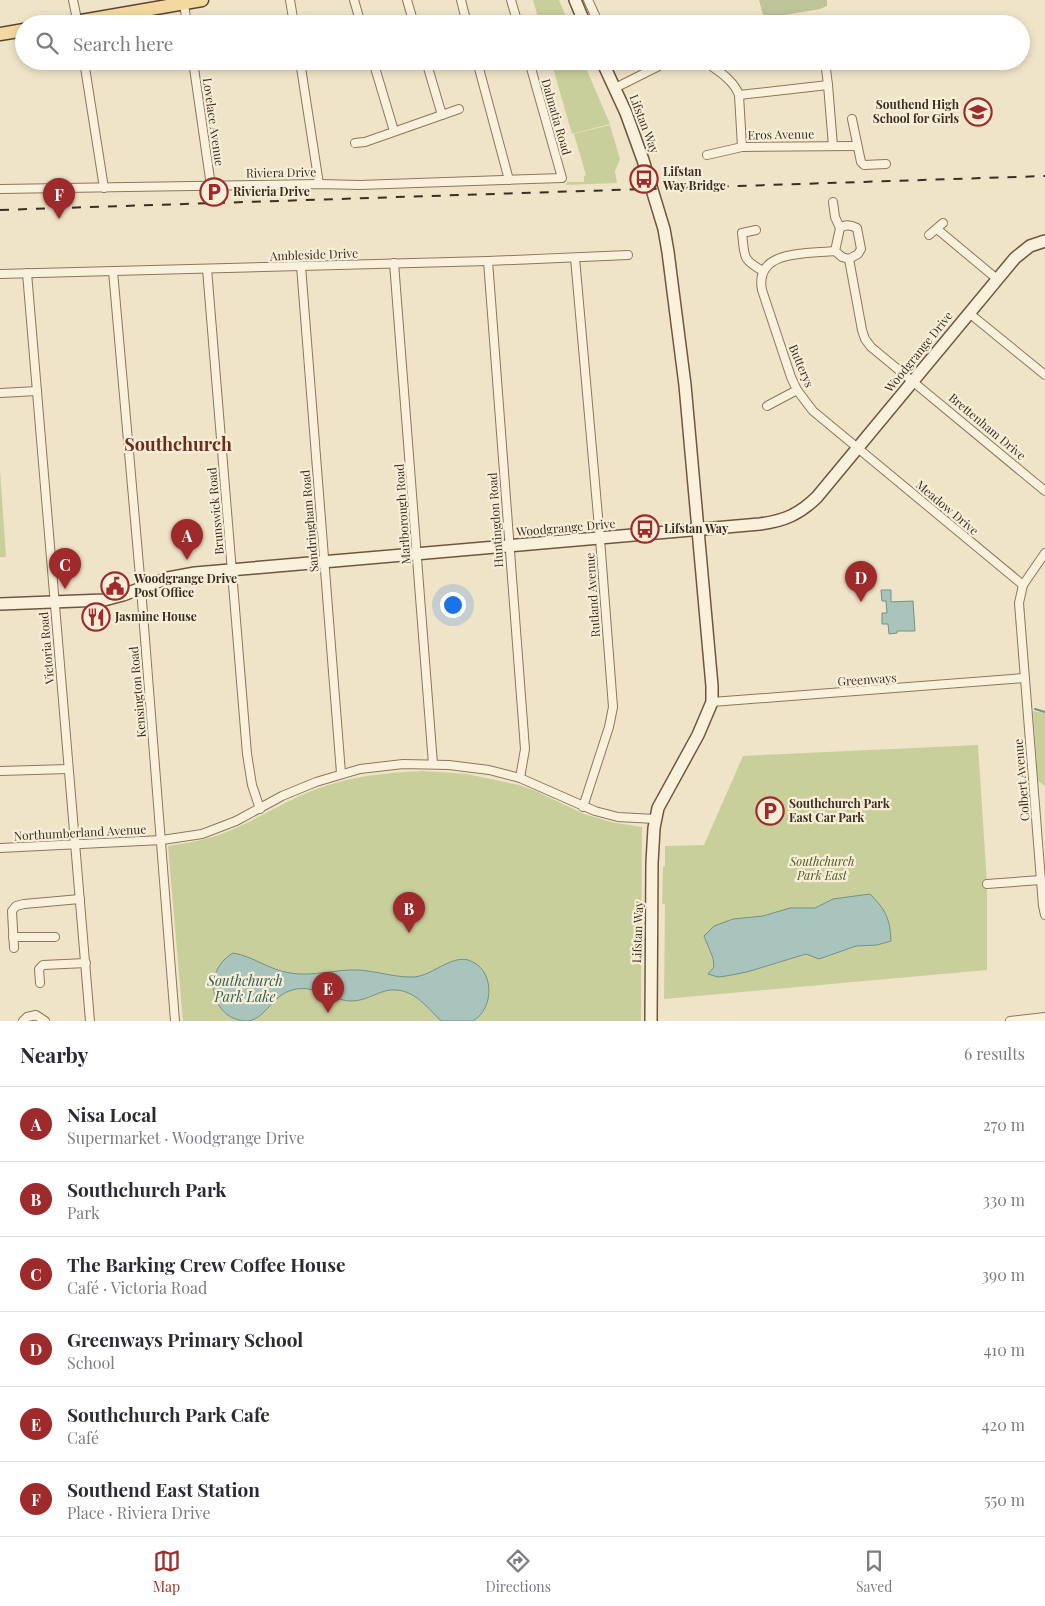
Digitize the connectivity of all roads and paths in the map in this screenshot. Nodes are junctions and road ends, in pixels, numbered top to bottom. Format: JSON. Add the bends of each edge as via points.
{"nodes":[{"id":1,"x":73,"y":0,"type":"edge"},
{"id":2,"x":202,"y":0,"type":"edge"},
{"id":3,"x":290,"y":0,"type":"edge"},
{"id":4,"x":354,"y":0,"type":"edge"},
{"id":5,"x":407,"y":0,"type":"edge"},
{"id":6,"x":461,"y":0,"type":"edge"},
{"id":7,"x":512,"y":0,"type":"edge"},
{"id":8,"x":575,"y":0,"type":"edge"},
{"id":9,"x":588,"y":0,"type":"edge"},
{"id":10,"x":181,"y":3,"type":"edge"},
{"id":11,"x":76,"y":15,"type":"edge"},
{"id":12,"x":119,"y":15,"type":"edge"},
{"id":13,"x":292,"y":15,"type":"edge"},
{"id":14,"x":359,"y":15,"type":"edge"},
{"id":15,"x":411,"y":15,"type":"edge"},
{"id":16,"x":465,"y":15,"type":"edge"},
{"id":17,"x":516,"y":15,"type":"edge"},
{"id":18,"x":581,"y":15,"type":"edge"},
{"id":19,"x":596,"y":15,"type":"edge"},
{"id":20,"x":15,"y":32,"type":"edge"},
{"id":21,"x":0,"y":34,"type":"edge"},
{"id":22,"x":85,"y":70,"type":"edge"},
{"id":23,"x":194,"y":70,"type":"edge"},
{"id":24,"x":301,"y":70,"type":"edge"},
{"id":25,"x":376,"y":70,"type":"edge"},
{"id":26,"x":429,"y":70,"type":"edge"},
{"id":27,"x":479,"y":70,"type":"edge"},
{"id":28,"x":532,"y":70,"type":"edge"},
{"id":29,"x":606,"y":70,"type":"edge"},
{"id":30,"x":651,"y":70,"type":"edge"},
{"id":31,"x":717,"y":70,"type":"edge"},
{"id":32,"x":826,"y":70,"type":"edge"},
{"id":33,"x":828,"y":84,"type":"junction"},
{"id":34,"x":615,"y":88,"type":"junction"},
{"id":35,"x":739,"y":95,"type":"junction"},
{"id":36,"x":459,"y":108,"type":"dead end"},
{"id":37,"x":442,"y":115,"type":"junction"},
{"id":38,"x":852,"y":119,"type":"dead end"},
{"id":39,"x":394,"y":131,"type":"junction"},
{"id":40,"x":355,"y":144,"type":"dead end"},
{"id":41,"x":833,"y":146,"type":"junction"},
{"id":42,"x":857,"y":146,"type":"junction"},
{"id":43,"x":742,"y":147,"type":"junction"},
{"id":44,"x":707,"y":155,"type":"dead end"},
{"id":45,"x":886,"y":164,"type":"dead end"},
{"id":46,"x":562,"y":178,"type":"joint"},
{"id":47,"x":509,"y":180,"type":"junction"},
{"id":48,"x":319,"y":184,"type":"junction"},
{"id":49,"x":212,"y":186,"type":"junction"},
{"id":50,"x":104,"y":188,"type":"junction"},
{"id":51,"x":0,"y":190,"type":"edge"},
{"id":52,"x":833,"y":202,"type":"dead end"},
{"id":53,"x":840,"y":228,"type":"junction"},
{"id":54,"x":756,"y":230,"type":"dead end"},
{"id":55,"x":930,"y":235,"type":"dead end"},
{"id":56,"x":1045,"y":241,"type":"edge"},
{"id":57,"x":836,"y":251,"type":"junction"},
{"id":58,"x":628,"y":254,"type":"dead end"},
{"id":59,"x":574,"y":258,"type":"junction"},
{"id":60,"x":849,"y":259,"type":"junction"},
{"id":61,"x":488,"y":261,"type":"junction"},
{"id":62,"x":394,"y":264,"type":"junction"},
{"id":63,"x":301,"y":266,"type":"junction"},
{"id":64,"x":207,"y":269,"type":"junction"},
{"id":65,"x":113,"y":271,"type":"junction"},
{"id":66,"x":763,"y":271,"type":"junction"},
{"id":67,"x":27,"y":273,"type":"junction"},
{"id":68,"x":0,"y":274,"type":"edge"},
{"id":69,"x":997,"y":279,"type":"junction"},
{"id":70,"x":969,"y":313,"type":"junction"},
{"id":71,"x":1045,"y":375,"type":"edge"},
{"id":72,"x":914,"y":381,"type":"junction"},
{"id":73,"x":36,"y":390,"type":"junction"},
{"id":74,"x":797,"y":390,"type":"junction"},
{"id":75,"x":0,"y":393,"type":"edge"},
{"id":76,"x":767,"y":406,"type":"dead end"},
{"id":77,"x":858,"y":448,"type":"junction"},
{"id":78,"x":1045,"y":491,"type":"edge"},
{"id":79,"x":698,"y":530,"type":"junction"},
{"id":80,"x":600,"y":539,"type":"junction"},
{"id":81,"x":509,"y":546,"type":"junction"},
{"id":82,"x":1045,"y":553,"type":"edge"},
{"id":83,"x":417,"y":555,"type":"junction"},
{"id":84,"x":325,"y":562,"type":"junction"},
{"id":85,"x":232,"y":570,"type":"junction"},
{"id":86,"x":1023,"y":585,"type":"junction"},
{"id":87,"x":141,"y":588,"type":"junction"},
{"id":88,"x":54,"y":602,"type":"junction"},
{"id":89,"x":0,"y":604,"type":"edge"},
{"id":90,"x":1024,"y":678,"type":"junction"},
{"id":91,"x":712,"y":702,"type":"junction"},
{"id":92,"x":433,"y":764,"type":"junction"},
{"id":93,"x":68,"y":769,"type":"junction"},
{"id":94,"x":0,"y":771,"type":"edge"},
{"id":95,"x":342,"y":773,"type":"junction"},
{"id":96,"x":520,"y":778,"type":"junction"},
{"id":97,"x":583,"y":807,"type":"junction"},
{"id":98,"x":260,"y":809,"type":"junction"},
{"id":99,"x":655,"y":819,"type":"junction"},
{"id":100,"x":162,"y":840,"type":"junction"},
{"id":101,"x":75,"y":845,"type":"junction"},
{"id":102,"x":0,"y":848,"type":"edge"},
{"id":103,"x":1041,"y":880,"type":"junction"},
{"id":104,"x":987,"y":884,"type":"dead end"},
{"id":105,"x":80,"y":899,"type":"junction"},
{"id":106,"x":1045,"y":916,"type":"edge"},
{"id":107,"x":13,"y":937,"type":"junction"},
{"id":108,"x":55,"y":937,"type":"dead end"},
{"id":109,"x":14,"y":948,"type":"dead end"},
{"id":110,"x":86,"y":964,"type":"junction"},
{"id":111,"x":40,"y":983,"type":"dead end"},
{"id":112,"x":1045,"y":1018,"type":"edge"},
{"id":113,"x":23,"y":1021,"type":"edge"},
{"id":114,"x":46,"y":1021,"type":"edge"},
{"id":115,"x":90,"y":1021,"type":"edge"},
{"id":116,"x":175,"y":1021,"type":"edge"},
{"id":117,"x":650,"y":1021,"type":"edge"},
{"id":118,"x":1010,"y":1021,"type":"edge"}],
"edges":[{"from":1,"to":11,"type":"street"},
{"from":2,"to":10,"type":"main road"},
{"from":3,"to":13,"type":"street"},
{"from":4,"to":14,"type":"street"},
{"from":5,"to":15,"type":"street"},
{"from":6,"to":16,"type":"street"},
{"from":7,"to":17,"type":"street"},
{"from":8,"to":18,"type":"street"},
{"from":9,"to":19,"type":"street"},
{"from":10,"to":12,"type":"main road"},
{"from":20,"to":21,"type":"main road"},
{"from":22,"to":50,"type":"street"},
{"from":23,"to":49,"type":"street","name":"Lovelace Avenue"},
{"from":24,"to":48,"type":"street"},
{"from":25,"to":39,"type":"street"},
{"from":26,"to":37,"type":"street"},
{"from":27,"to":47,"type":"street"},
{"from":28,"to":46,"type":"street","name":"Dalmatia Road"},
{"from":29,"to":34,"type":"street","name":"Lifstan Way"},
{"from":30,"to":34,"type":"street"},
{"from":31,"to":35,"type":"street","via":[[736,87]]},
{"from":32,"to":33,"type":"street"},
{"from":33,"to":35,"type":"street"},
{"from":33,"to":41,"type":"street"},
{"from":34,"to":79,"type":"street","name":"Lifstan Way","via":[[631,124],[664,229],[685,385]]},
{"from":35,"to":43,"type":"street"},
{"from":36,"to":37,"type":"street"},
{"from":37,"to":39,"type":"street"},
{"from":38,"to":42,"type":"street"},
{"from":39,"to":40,"type":"street"},
{"from":41,"to":42,"type":"street","name":"Eros Avenue"},
{"from":41,"to":43,"type":"street","name":"Eros Avenue"},
{"from":42,"to":45,"type":"street","via":[[864,164]]},
{"from":43,"to":44,"type":"street","name":"Eros Avenue"},
{"from":46,"to":47,"type":"street","name":"Riviera Drive"},
{"from":47,"to":48,"type":"street","name":"Riviera Drive"},
{"from":48,"to":49,"type":"street","name":"Riviera Drive"},
{"from":49,"to":50,"type":"street","name":"Riviera Drive"},
{"from":50,"to":51,"type":"street","name":"Riviera Drive"},
{"from":52,"to":53,"type":"street"},
{"from":53,"to":57,"type":"street"},
{"from":53,"to":60,"type":"street","via":[[854,226],[859,233],[861,249]]},
{"from":54,"to":66,"type":"street","via":[[742,233],[745,256],[749,264]]},
{"from":55,"to":69,"type":"street","via":[[940,226]]},
{"from":56,"to":69,"type":"street","name":"Woodgrange Drive","via":[[1020,253]]},
{"from":57,"to":60,"type":"street"},
{"from":57,"to":66,"type":"street","via":[[781,256]]},
{"from":58,"to":59,"type":"street","name":"Ambleside Drive"},
{"from":59,"to":61,"type":"street","name":"Ambleside Drive"},
{"from":59,"to":80,"type":"street","name":"Rutland Avenue"},
{"from":60,"to":72,"type":"street","via":[[866,339],[871,347]]},
{"from":61,"to":62,"type":"street","name":"Ambleside Drive"},
{"from":61,"to":81,"type":"street","name":"Huntingdon Road"},
{"from":62,"to":63,"type":"street","name":"Ambleside Drive"},
{"from":62,"to":83,"type":"street","name":"Marlborough Road"},
{"from":63,"to":64,"type":"street","name":"Ambleside Drive"},
{"from":63,"to":84,"type":"street","name":"Sandringham Road"},
{"from":64,"to":65,"type":"street","name":"Ambleside Drive"},
{"from":64,"to":85,"type":"street","name":"Brunswick Road"},
{"from":65,"to":67,"type":"street","name":"Ambleside Drive"},
{"from":65,"to":87,"type":"street","name":"Kensington Road"},
{"from":66,"to":74,"type":"street","name":"Butterys","via":[[762,290]]},
{"from":67,"to":68,"type":"street","name":"Ambleside Drive"},
{"from":67,"to":73,"type":"street","name":"Victoria Road"},
{"from":69,"to":70,"type":"street","name":"Woodgrange Drive"},
{"from":70,"to":71,"type":"street"},
{"from":70,"to":72,"type":"street","name":"Woodgrange Drive"},
{"from":72,"to":77,"type":"street","name":"Woodgrange Drive"},
{"from":72,"to":78,"type":"street","name":"Brettenham Drive"},
{"from":73,"to":75,"type":"street"},
{"from":73,"to":88,"type":"street","name":"Victoria Road"},
{"from":74,"to":76,"type":"street"},
{"from":74,"to":77,"type":"street","name":"Butterys","via":[[813,411]]},
{"from":77,"to":79,"type":"street","name":"Woodgrange Drive","via":[[817,497],[795,515],[778,522]]},
{"from":77,"to":86,"type":"street","name":"Meadow Drive"},
{"from":79,"to":80,"type":"street","name":"Woodgrange Drive"},
{"from":79,"to":91,"type":"street","name":"Lifstan Way"},
{"from":80,"to":81,"type":"street","name":"Woodgrange Drive"},
{"from":80,"to":97,"type":"street","name":"Rutland Avenue","via":[[613,707]]},
{"from":81,"to":83,"type":"street","name":"Woodgrange Drive"},
{"from":81,"to":96,"type":"street","name":"Huntingdon Road","via":[[525,749]]},
{"from":82,"to":86,"type":"street"},
{"from":83,"to":84,"type":"street","name":"Woodgrange Drive"},
{"from":83,"to":92,"type":"street","name":"Marlborough Road"},
{"from":84,"to":85,"type":"street","name":"Woodgrange Drive"},
{"from":84,"to":95,"type":"street","name":"Sandringham Road"},
{"from":85,"to":87,"type":"street","name":"Woodgrange Drive","via":[[176,576]]},
{"from":85,"to":98,"type":"street","name":"Brunswick Road","via":[[247,754]]},
{"from":86,"to":90,"type":"street","name":"Colbert Avenue","via":[[1019,604]]},
{"from":87,"to":88,"type":"street","name":"Woodgrange Drive","via":[[104,600]]},
{"from":87,"to":100,"type":"street","name":"Kensington Road"},
{"from":88,"to":89,"type":"street","name":"Woodgrange Drive"},
{"from":88,"to":93,"type":"street","name":"Victoria Road"},
{"from":90,"to":91,"type":"street","name":"Greenways"},
{"from":90,"to":103,"type":"street","name":"Colbert Avenue"},
{"from":91,"to":99,"type":"street","name":"Lifstan Way"},
{"from":92,"to":95,"type":"street","name":"Northumberland Avenue","via":[[376,766]]},
{"from":92,"to":96,"type":"street","name":"Northumberland Avenue","via":[[489,770]]},
{"from":93,"to":94,"type":"street"},
{"from":93,"to":101,"type":"street","name":"Victoria Road"},
{"from":95,"to":98,"type":"street","name":"Northumberland Avenue","via":[[293,791]]},
{"from":96,"to":97,"type":"street","name":"Northumberland Avenue"},
{"from":97,"to":99,"type":"street","name":"Northumberland Avenue","via":[[618,817]]},
{"from":98,"to":100,"type":"street","name":"Northumberland Avenue","via":[[202,834]]},
{"from":99,"to":117,"type":"street","name":"Lifstan Way"},
{"from":100,"to":101,"type":"street","name":"Northumberland Avenue"},
{"from":100,"to":116,"type":"street","name":"Kensington Road"},
{"from":101,"to":102,"type":"street","name":"Northumberland Avenue"},
{"from":101,"to":105,"type":"street","name":"Victoria Road"},
{"from":103,"to":104,"type":"street"},
{"from":103,"to":106,"type":"street","name":"Colbert Avenue"},
{"from":105,"to":107,"type":"street","via":[[16,906],[12,911]]},
{"from":105,"to":110,"type":"street","name":"Victoria Road"},
{"from":107,"to":108,"type":"street"},
{"from":107,"to":109,"type":"street"},
{"from":110,"to":111,"type":"street","via":[[42,965],[39,969]]},
{"from":110,"to":115,"type":"street","name":"Victoria Road"},
{"from":112,"to":118,"type":"street"},
{"from":113,"to":114,"type":"street","via":[[36,1015]]}]}
